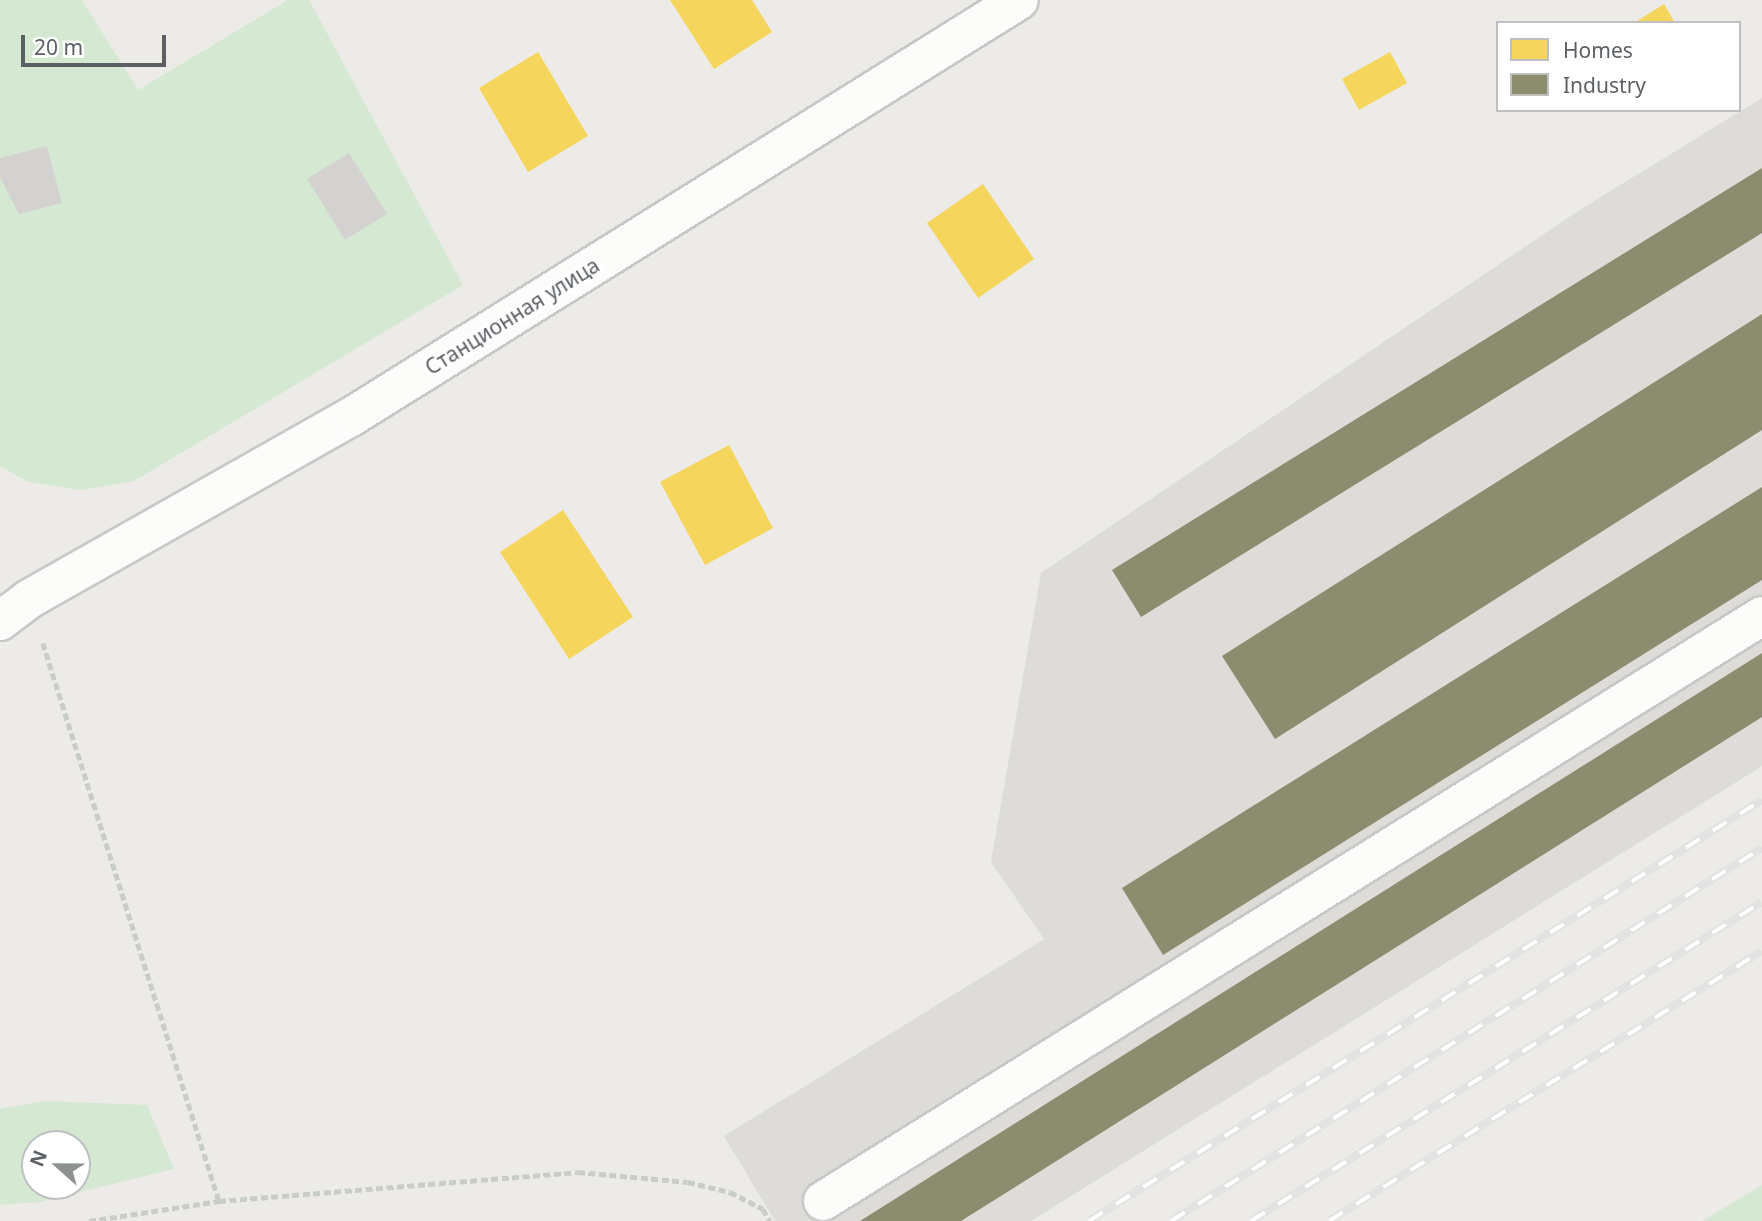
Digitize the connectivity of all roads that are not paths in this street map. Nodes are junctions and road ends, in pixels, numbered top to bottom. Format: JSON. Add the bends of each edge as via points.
{"nodes":[{"id":1,"x":1019,"y":0,"type":"edge"},
{"id":2,"x":15,"y":610,"type":"edge"},
{"id":3,"x":1762,"y":616,"type":"edge"},
{"id":4,"x":823,"y":1202,"type":"dead end"}],
"edges":[{"from":1,"to":2,"type":"street","name":"Станционная улица","via":[[351,417]]},
{"from":3,"to":4,"type":"street"}]}
